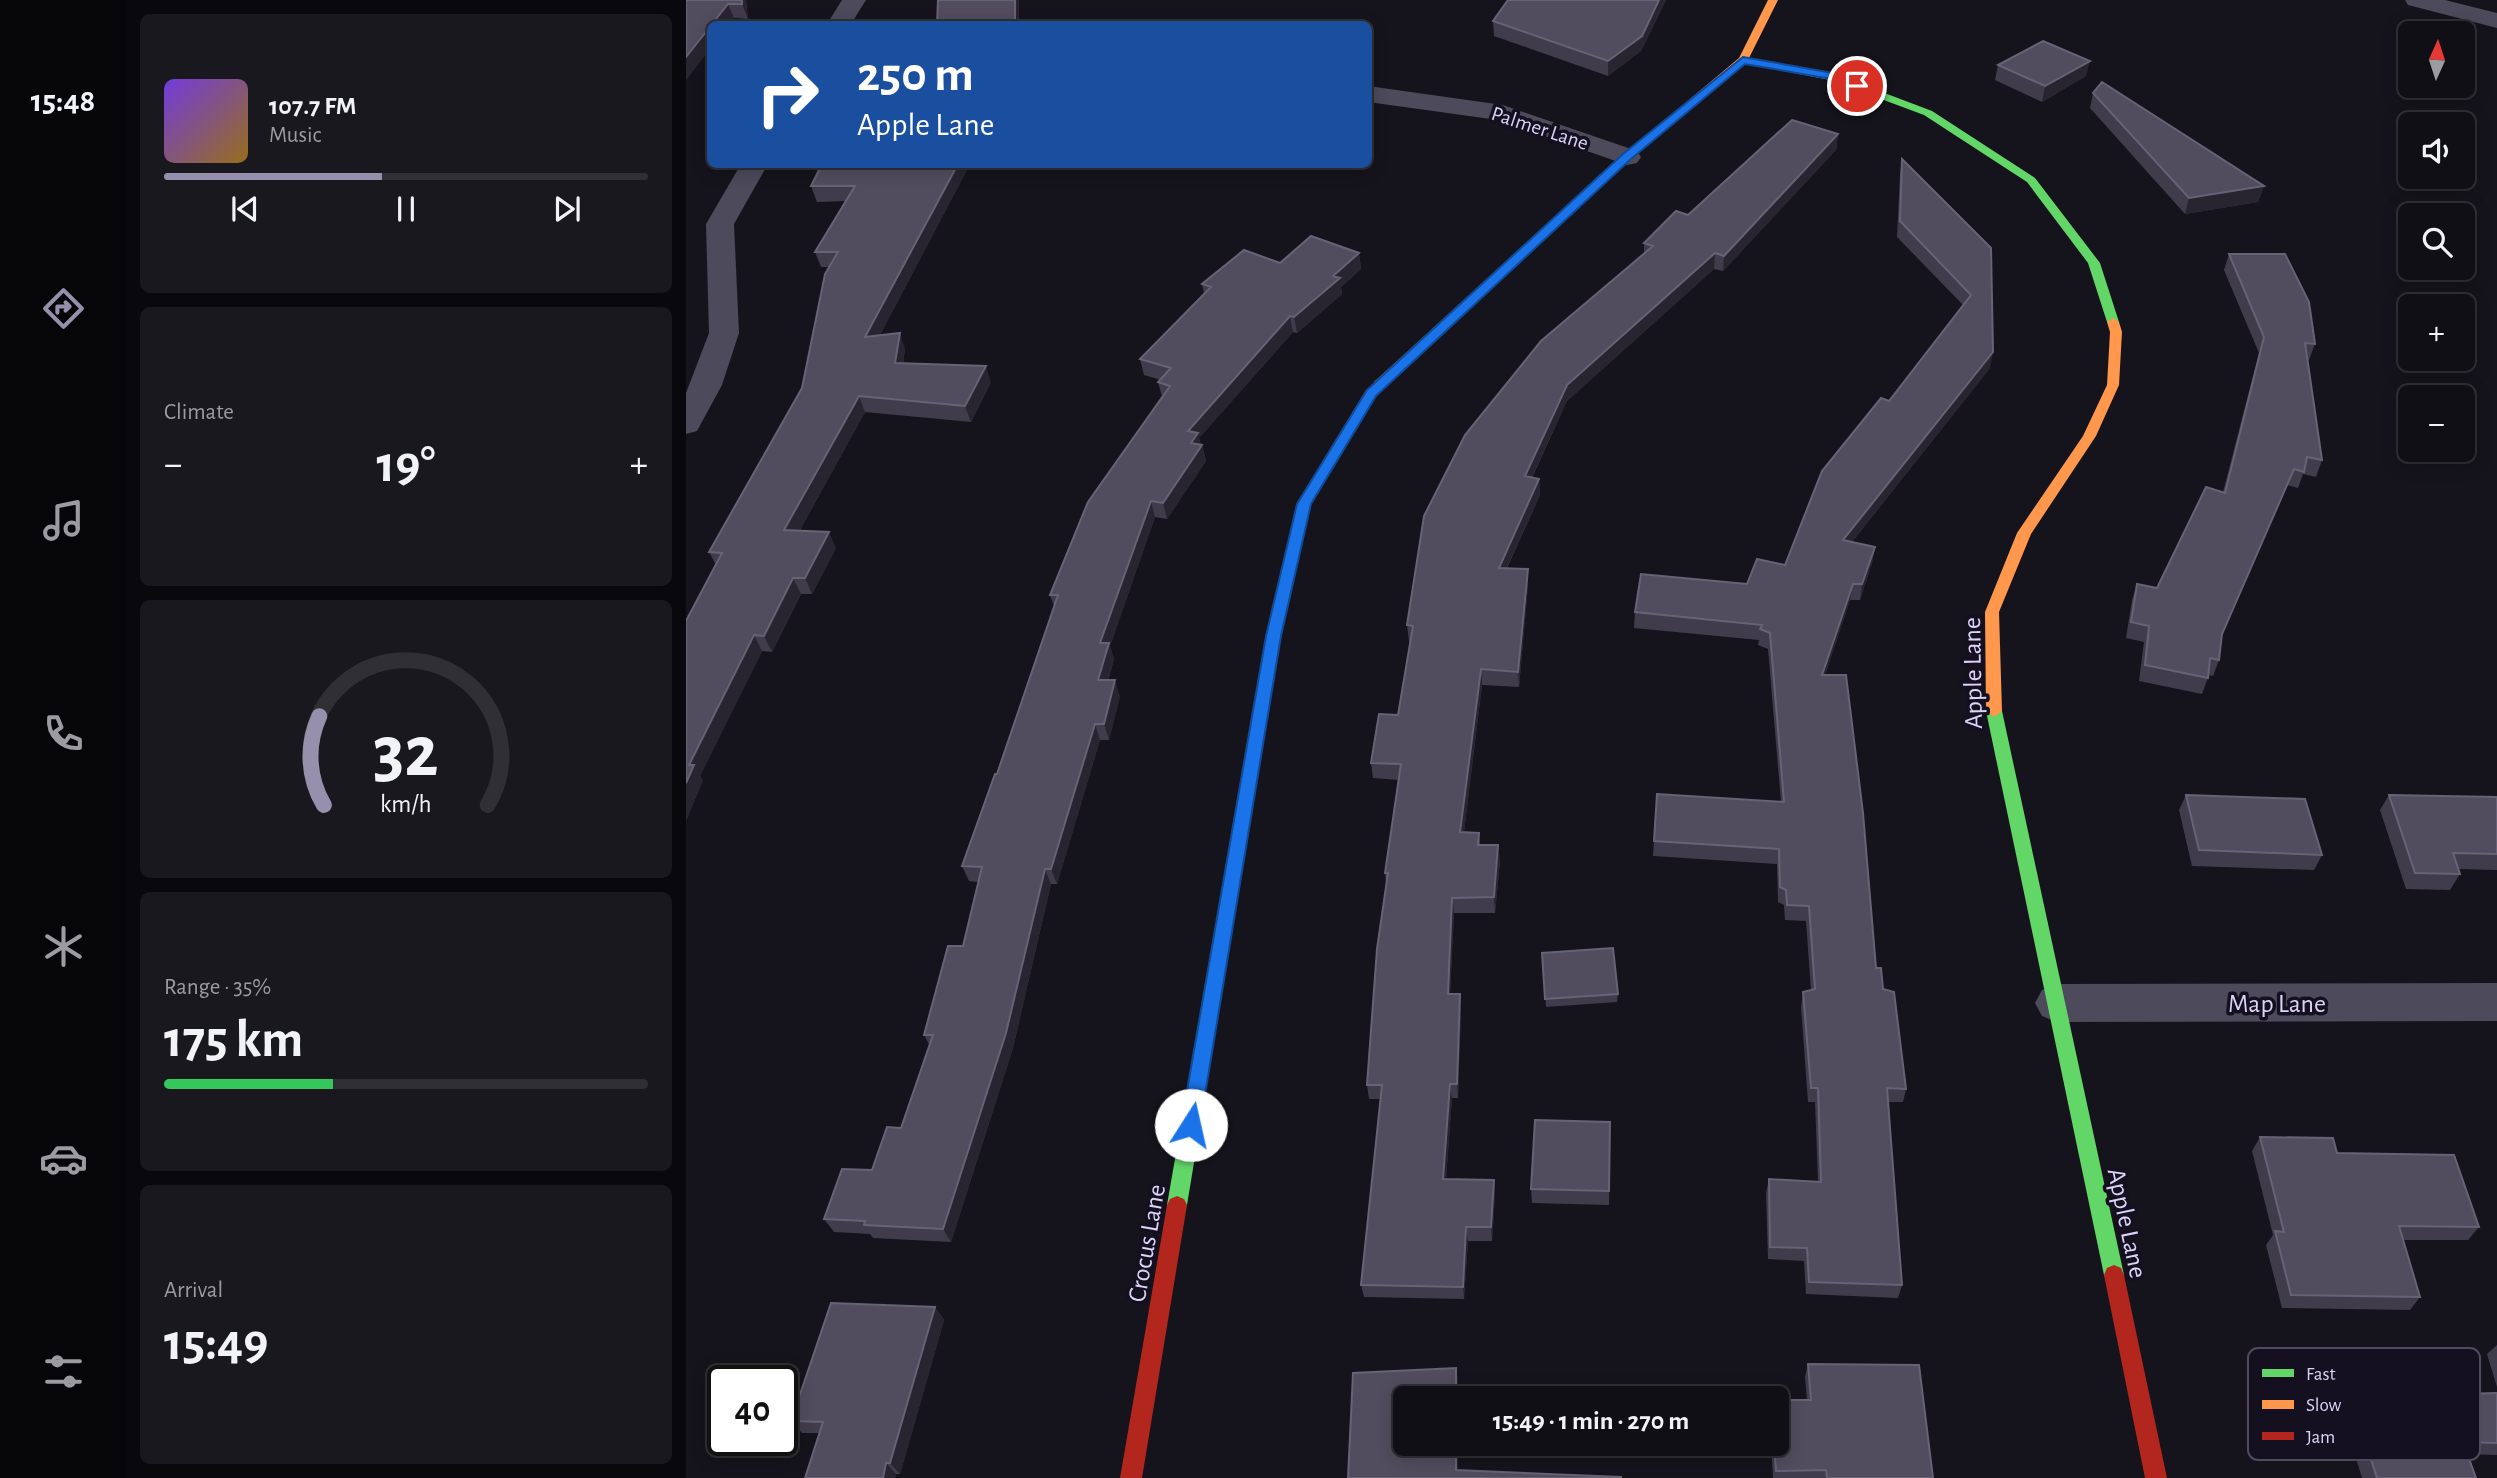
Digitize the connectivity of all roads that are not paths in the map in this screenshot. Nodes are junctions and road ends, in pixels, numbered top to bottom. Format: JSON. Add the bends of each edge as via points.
{"nodes":[{"id":1,"x":854,"y":0,"type":"edge"},
{"id":2,"x":1773,"y":0,"type":"edge"},
{"id":3,"x":2417,"y":0,"type":"edge"},
{"id":4,"x":841,"y":21,"type":"edge"},
{"id":5,"x":2497,"y":21,"type":"edge"},
{"id":6,"x":1743,"y":60,"type":"junction"},
{"id":7,"x":1372,"y":95,"type":"edge"},
{"id":8,"x":1627,"y":157,"type":"junction"},
{"id":9,"x":753,"y":168,"type":"edge"},
{"id":10,"x":686,"y":424,"type":"edge"},
{"id":11,"x":2497,"y":1002,"type":"edge"},
{"id":12,"x":2057,"y":1003,"type":"junction"},
{"id":13,"x":1131,"y":1478,"type":"edge"},
{"id":14,"x":2155,"y":1478,"type":"edge"}],
"edges":[{"from":1,"to":4,"type":"street"},
{"from":2,"to":6,"type":"street","name":"Crocus Lane"},
{"from":3,"to":5,"type":"street"},
{"from":6,"to":8,"type":"street","name":"Crocus Lane"},
{"from":6,"to":12,"type":"street","name":"Apple Lane","via":[[1833,77],[1928,113],[2031,180],[2094,263],[2116,332],[2113,385],[2089,436],[2024,533],[1992,612],[1994,720]]},
{"from":7,"to":8,"type":"street","name":"Palmer Lane","via":[[1503,113]]},
{"from":8,"to":13,"type":"street","name":"Crocus Lane","via":[[1371,393],[1304,504],[1273,636]]},
{"from":9,"to":10,"type":"street","via":[[720,224],[724,333]]},
{"from":11,"to":12,"type":"street","name":"Map Lane"},
{"from":12,"to":14,"type":"street","name":"Apple Lane"}]}
